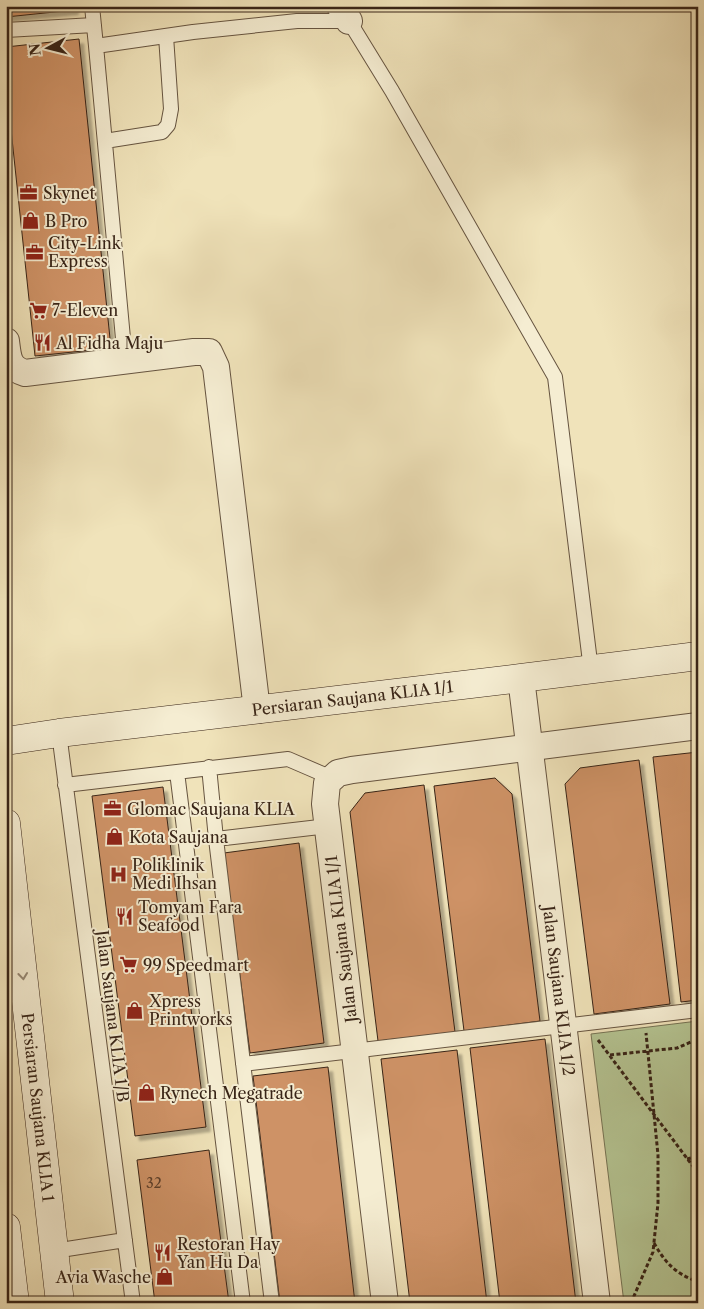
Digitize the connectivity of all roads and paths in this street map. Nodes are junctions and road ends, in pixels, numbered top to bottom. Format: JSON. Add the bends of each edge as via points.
{"nodes":[{"id":1,"x":92,"y":6,"type":"edge"},
{"id":2,"x":344,"y":14,"type":"edge"},
{"id":3,"x":94,"y":24,"type":"junction"},
{"id":4,"x":6,"y":30,"type":"edge"},
{"id":5,"x":166,"y":36,"type":"junction"},
{"id":6,"x":96,"y":46,"type":"junction"},
{"id":7,"x":105,"y":141,"type":"junction"},
{"id":8,"x":7,"y":350,"type":"edge"},
{"id":9,"x":125,"y":360,"type":"junction"},
{"id":10,"x":698,"y":656,"type":"edge"},
{"id":11,"x":591,"y":670,"type":"junction"},
{"id":12,"x":522,"y":678,"type":"junction"},
{"id":13,"x":257,"y":710,"type":"junction"},
{"id":14,"x":698,"y":726,"type":"edge"},
{"id":15,"x":58,"y":733,"type":"junction"},
{"id":16,"x":6,"y":741,"type":"edge"},
{"id":17,"x":530,"y":746,"type":"junction"},
{"id":18,"x":209,"y":767,"type":"junction"},
{"id":19,"x":177,"y":772,"type":"junction"},
{"id":20,"x":332,"y":778,"type":"junction"},
{"id":21,"x":65,"y":785,"type":"junction"},
{"id":22,"x":6,"y":823,"type":"edge"},
{"id":23,"x":328,"y":826,"type":"junction"},
{"id":24,"x":216,"y":839,"type":"junction"},
{"id":25,"x":698,"y":1010,"type":"edge"},
{"id":26,"x":564,"y":1026,"type":"junction"},
{"id":27,"x":646,"y":1027,"type":"dead end"},
{"id":28,"x":593,"y":1034,"type":"dead end"},
{"id":29,"x":698,"y":1039,"type":"edge"},
{"id":30,"x":355,"y":1050,"type":"junction"},
{"id":31,"x":648,"y":1051,"type":"junction"},
{"id":32,"x":610,"y":1055,"type":"junction"},
{"id":33,"x":243,"y":1064,"type":"junction"},
{"id":34,"x":655,"y":1115,"type":"junction"},
{"id":35,"x":698,"y":1156,"type":"edge"},
{"id":36,"x":687,"y":1159,"type":"junction"},
{"id":37,"x":698,"y":1173,"type":"edge"},
{"id":38,"x":6,"y":1227,"type":"edge"},
{"id":39,"x":125,"y":1240,"type":"junction"},
{"id":40,"x":654,"y":1242,"type":"junction"},
{"id":41,"x":54,"y":1251,"type":"junction"},
{"id":42,"x":698,"y":1282,"type":"edge"},
{"id":43,"x":15,"y":1303,"type":"edge"},
{"id":44,"x":60,"y":1303,"type":"edge"},
{"id":45,"x":133,"y":1303,"type":"edge"},
{"id":46,"x":243,"y":1303,"type":"edge"},
{"id":47,"x":272,"y":1303,"type":"edge"},
{"id":48,"x":385,"y":1303,"type":"edge"},
{"id":49,"x":597,"y":1303,"type":"edge"},
{"id":50,"x":631,"y":1303,"type":"edge"}],
"edges":[{"from":1,"to":3,"type":"lane"},
{"from":2,"to":5,"type":"lane"},
{"from":2,"to":11,"type":"lane","via":[[392,91],[554,377]]},
{"from":3,"to":4,"type":"lane"},
{"from":3,"to":6,"type":"lane"},
{"from":5,"to":6,"type":"lane"},
{"from":5,"to":7,"type":"lane","via":[[171,109],[168,125],[162,132]]},
{"from":6,"to":7,"type":"lane"},
{"from":7,"to":9,"type":"lane"},
{"from":8,"to":9,"type":"street","via":[[17,371],[25,373]]},
{"from":9,"to":13,"type":"street","via":[[194,352],[209,352],[212,356],[216,367]]},
{"from":10,"to":11,"type":"street","name":"Persiaran Saujana KLIA 1/1"},
{"from":11,"to":12,"type":"street","name":"Persiaran Saujana KLIA 1/1"},
{"from":12,"to":13,"type":"street","name":"Persiaran Saujana KLIA 1/1"},
{"from":12,"to":17,"type":"street","name":"Jalan Saujana KLIA 1/2"},
{"from":13,"to":15,"type":"street","name":"Persiaran Saujana KLIA 1/1"},
{"from":14,"to":17,"type":"street"},
{"from":15,"to":16,"type":"street","name":"Persiaran Saujana KLIA 1/1"},
{"from":15,"to":21,"type":"lane","name":"Jalan Saujana KLIA 1/B"},
{"from":17,"to":20,"type":"street","via":[[352,770]]},
{"from":17,"to":26,"type":"street","name":"Jalan Saujana KLIA 1/2"},
{"from":18,"to":19,"type":"lane"},
{"from":18,"to":20,"type":"lane","via":[[288,759]]},
{"from":18,"to":24,"type":"lane"},
{"from":19,"to":21,"type":"lane"},
{"from":19,"to":46,"type":"lane"},
{"from":20,"to":23,"type":"street","name":"Jalan Saujana KLIA 1/1","via":[[327,783],[325,804]]},
{"from":21,"to":39,"type":"lane","name":"Jalan Saujana KLIA 1/B"},
{"from":22,"to":41,"type":"street","name":"Persiaran Saujana KLIA 1","one_way":true},
{"from":23,"to":24,"type":"lane"},
{"from":23,"to":30,"type":"street","name":"Jalan Saujana KLIA 1/1"},
{"from":24,"to":33,"type":"lane"},
{"from":25,"to":26,"type":"lane"},
{"from":26,"to":30,"type":"lane"},
{"from":26,"to":49,"type":"street","name":"Jalan Saujana KLIA 1/2"},
{"from":27,"to":31,"type":"path"},
{"from":28,"to":32,"type":"path"},
{"from":29,"to":31,"type":"path","via":[[678,1048]]},
{"from":30,"to":33,"type":"lane"},
{"from":30,"to":48,"type":"street","name":"Jalan Saujana KLIA 1/1"},
{"from":31,"to":32,"type":"path"},
{"from":31,"to":34,"type":"path"},
{"from":32,"to":34,"type":"path"},
{"from":33,"to":47,"type":"lane"},
{"from":34,"to":36,"type":"path"},
{"from":34,"to":40,"type":"path","via":[[658,1203]]},
{"from":35,"to":36,"type":"path"},
{"from":36,"to":37,"type":"path"},
{"from":38,"to":43,"type":"street"},
{"from":39,"to":41,"type":"lane"},
{"from":39,"to":45,"type":"lane","name":"Jalan Saujana KLIA 1/B"},
{"from":40,"to":42,"type":"path","via":[[665,1262],[682,1276]]},
{"from":40,"to":50,"type":"path","via":[[653,1252]]},
{"from":41,"to":44,"type":"street","name":"Persiaran Saujana KLIA 1"}]}
